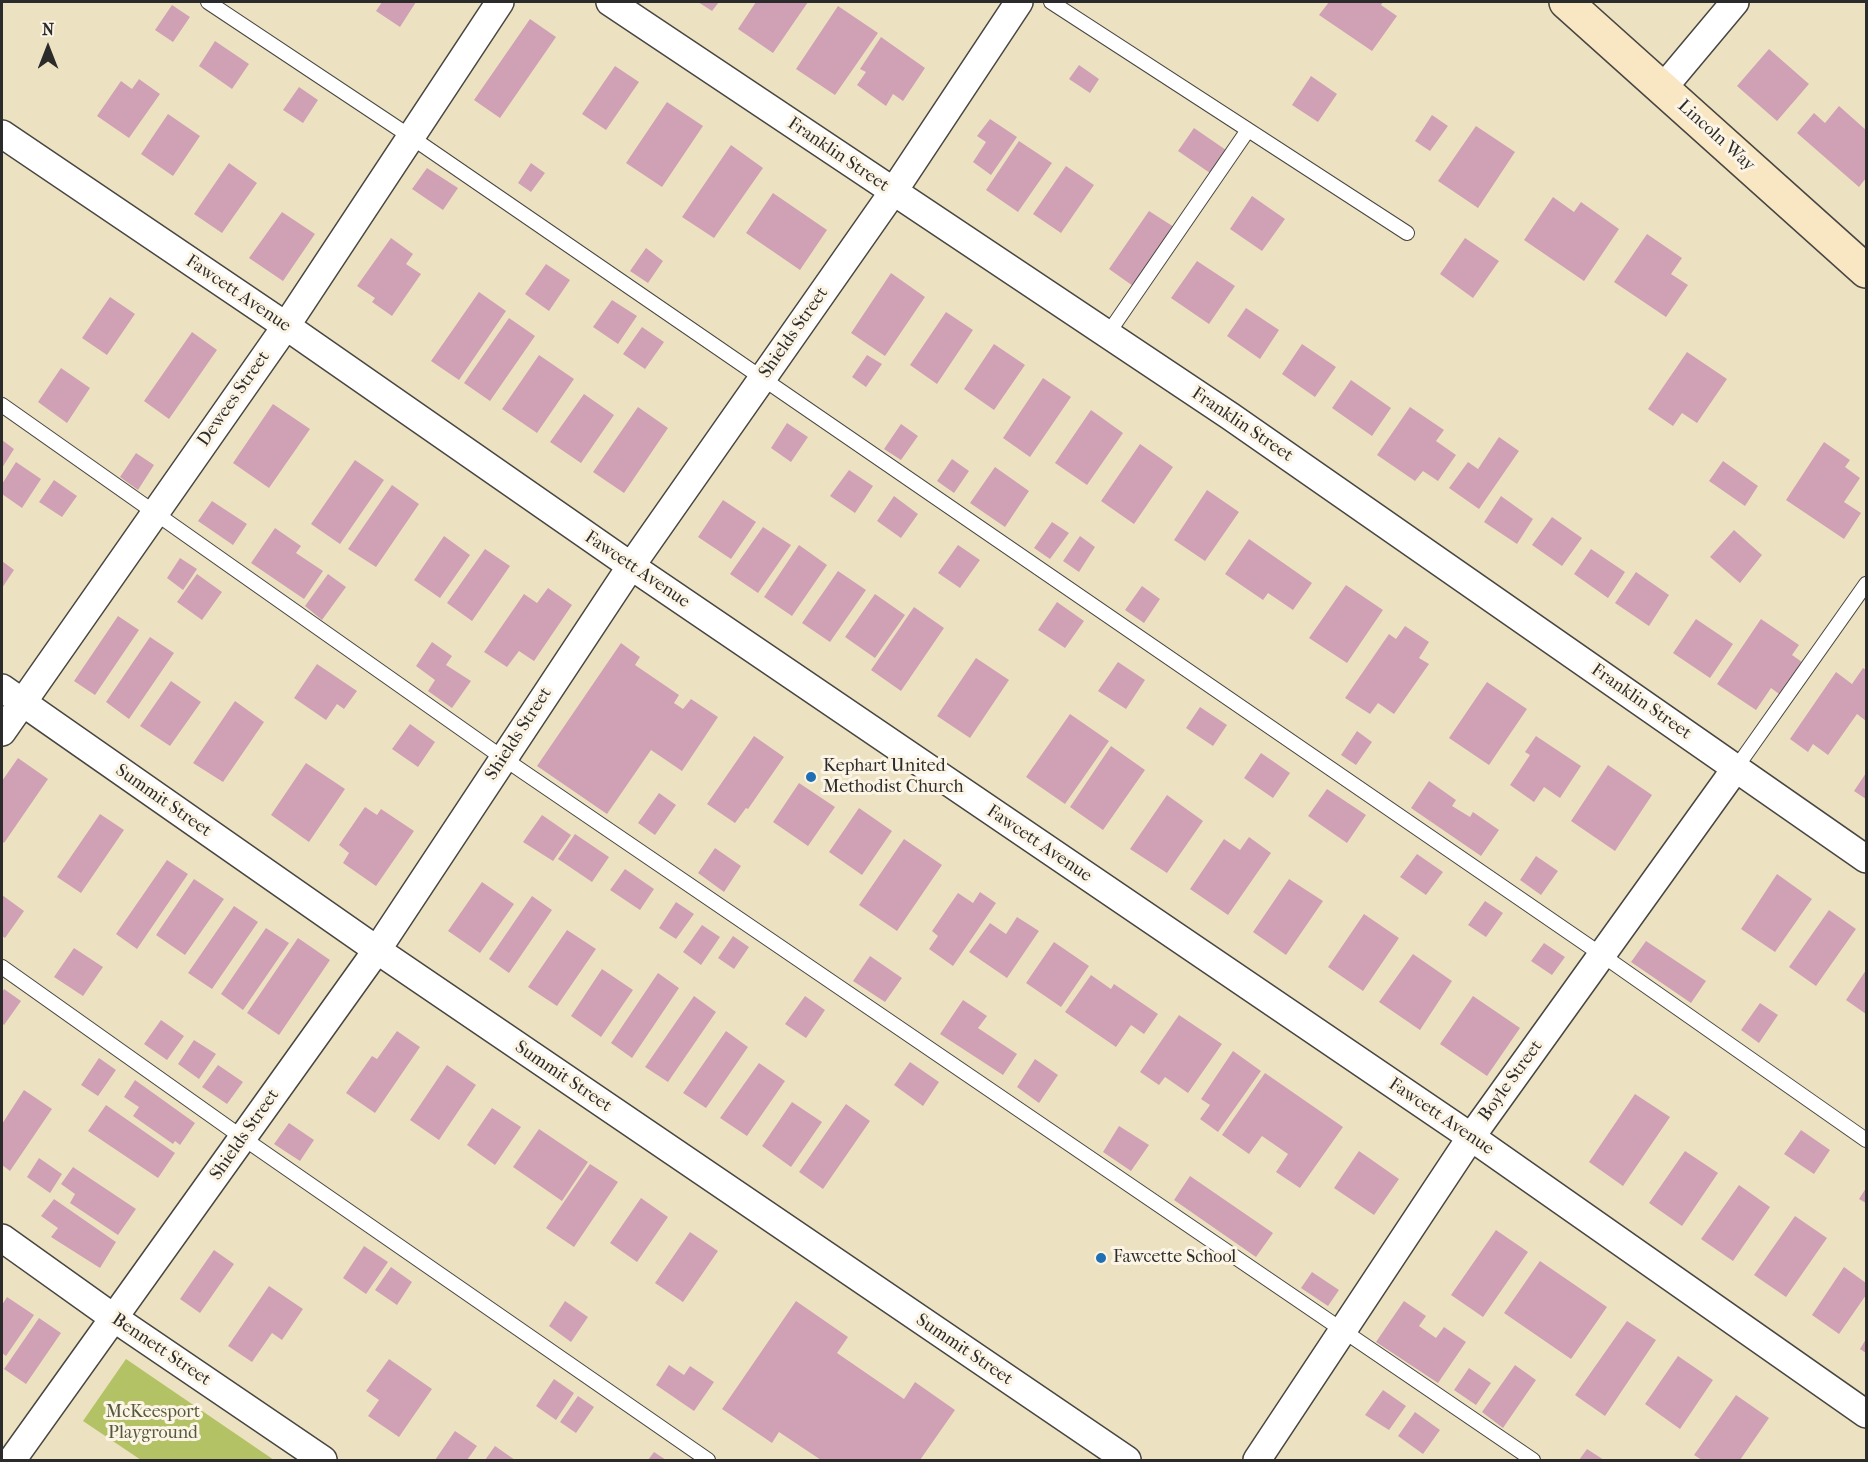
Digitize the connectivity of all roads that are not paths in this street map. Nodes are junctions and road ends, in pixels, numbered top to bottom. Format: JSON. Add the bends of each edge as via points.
{"nodes":[{"id":1,"x":208,"y":2,"type":"edge"},
{"id":2,"x":500,"y":2,"type":"edge"},
{"id":3,"x":610,"y":2,"type":"edge"},
{"id":4,"x":1018,"y":2,"type":"edge"},
{"id":5,"x":1051,"y":2,"type":"edge"},
{"id":6,"x":1566,"y":2,"type":"edge"},
{"id":7,"x":1735,"y":2,"type":"edge"},
{"id":8,"x":1663,"y":88,"type":"junction"},
{"id":9,"x":1248,"y":130,"type":"junction"},
{"id":10,"x":2,"y":134,"type":"edge"},
{"id":11,"x":411,"y":137,"type":"junction"},
{"id":12,"x":893,"y":192,"type":"junction"},
{"id":13,"x":1407,"y":233,"type":"dead end"},
{"id":14,"x":1866,"y":271,"type":"edge"},
{"id":15,"x":286,"y":326,"type":"junction"},
{"id":16,"x":1107,"y":335,"type":"junction"},
{"id":17,"x":762,"y":378,"type":"junction"},
{"id":18,"x":2,"y":405,"type":"edge"},
{"id":19,"x":155,"y":513,"type":"junction"},
{"id":20,"x":631,"y":566,"type":"junction"},
{"id":21,"x":1866,"y":585,"type":"edge"},
{"id":22,"x":12,"y":695,"type":"edge"},
{"id":23,"x":2,"y":732,"type":"edge"},
{"id":24,"x":503,"y":758,"type":"junction"},
{"id":25,"x":1736,"y":768,"type":"junction"},
{"id":26,"x":1866,"y":859,"type":"edge"},
{"id":27,"x":377,"y":950,"type":"junction"},
{"id":28,"x":1602,"y":955,"type":"junction"},
{"id":29,"x":2,"y":967,"type":"edge"},
{"id":30,"x":1471,"y":1137,"type":"junction"},
{"id":31,"x":243,"y":1138,"type":"junction"},
{"id":32,"x":1866,"y":1140,"type":"edge"},
{"id":33,"x":2,"y":1238,"type":"edge"},
{"id":34,"x":114,"y":1318,"type":"junction"},
{"id":35,"x":1343,"y":1330,"type":"junction"},
{"id":36,"x":1866,"y":1414,"type":"edge"},
{"id":37,"x":12,"y":1461,"type":"edge"},
{"id":38,"x":323,"y":1461,"type":"edge"},
{"id":39,"x":708,"y":1461,"type":"edge"},
{"id":40,"x":1127,"y":1461,"type":"edge"},
{"id":41,"x":1257,"y":1461,"type":"edge"},
{"id":42,"x":1533,"y":1461,"type":"edge"}],
"edges":[{"from":1,"to":11,"type":"lane"},
{"from":2,"to":11,"type":"street","name":"Dewees Street"},
{"from":3,"to":12,"type":"street","name":"Franklin Street"},
{"from":4,"to":12,"type":"street","name":"Shields Street"},
{"from":5,"to":9,"type":"lane"},
{"from":6,"to":8,"type":"main road","name":"Lincoln Way"},
{"from":7,"to":8,"type":"street"},
{"from":8,"to":14,"type":"main road","name":"Lincoln Way"},
{"from":9,"to":13,"type":"lane"},
{"from":9,"to":16,"type":"lane"},
{"from":10,"to":15,"type":"street","name":"Fawcett Avenue"},
{"from":11,"to":15,"type":"street","name":"Dewees Street"},
{"from":11,"to":17,"type":"lane"},
{"from":12,"to":16,"type":"street","name":"Franklin Street"},
{"from":12,"to":17,"type":"street","name":"Shields Street"},
{"from":15,"to":19,"type":"street","name":"Dewees Street"},
{"from":15,"to":20,"type":"street","name":"Fawcett Avenue"},
{"from":16,"to":25,"type":"street","name":"Franklin Street","via":[[1230,416]]},
{"from":17,"to":20,"type":"street","name":"Shields Street"},
{"from":17,"to":28,"type":"lane"},
{"from":18,"to":19,"type":"lane"},
{"from":19,"to":22,"type":"street","name":"Dewees Street"},
{"from":19,"to":24,"type":"lane"},
{"from":20,"to":24,"type":"street","name":"Shields Street"},
{"from":20,"to":30,"type":"street","name":"Fawcett Avenue"},
{"from":21,"to":25,"type":"lane"},
{"from":22,"to":23,"type":"street","name":"Dewees Street"},
{"from":22,"to":27,"type":"street","name":"Summit Street"},
{"from":24,"to":27,"type":"street","name":"Shields Street"},
{"from":24,"to":35,"type":"lane"},
{"from":25,"to":26,"type":"street","name":"Franklin Street"},
{"from":25,"to":28,"type":"street","name":"Boyle Street"},
{"from":27,"to":31,"type":"street","name":"Shields Street"},
{"from":27,"to":40,"type":"street","name":"Summit Street"},
{"from":28,"to":30,"type":"street","name":"Boyle Street"},
{"from":28,"to":32,"type":"lane"},
{"from":29,"to":31,"type":"lane"},
{"from":30,"to":35,"type":"street","name":"Boyle Street"},
{"from":30,"to":36,"type":"street","name":"Fawcett Avenue"},
{"from":31,"to":34,"type":"street","name":"Shields Street"},
{"from":31,"to":39,"type":"lane"},
{"from":33,"to":34,"type":"street","name":"Bennett Street"},
{"from":34,"to":37,"type":"street","name":"Shields Street"},
{"from":34,"to":38,"type":"street","name":"Bennett Street"},
{"from":35,"to":41,"type":"street","name":"Boyle Street"},
{"from":35,"to":42,"type":"lane"}]}
